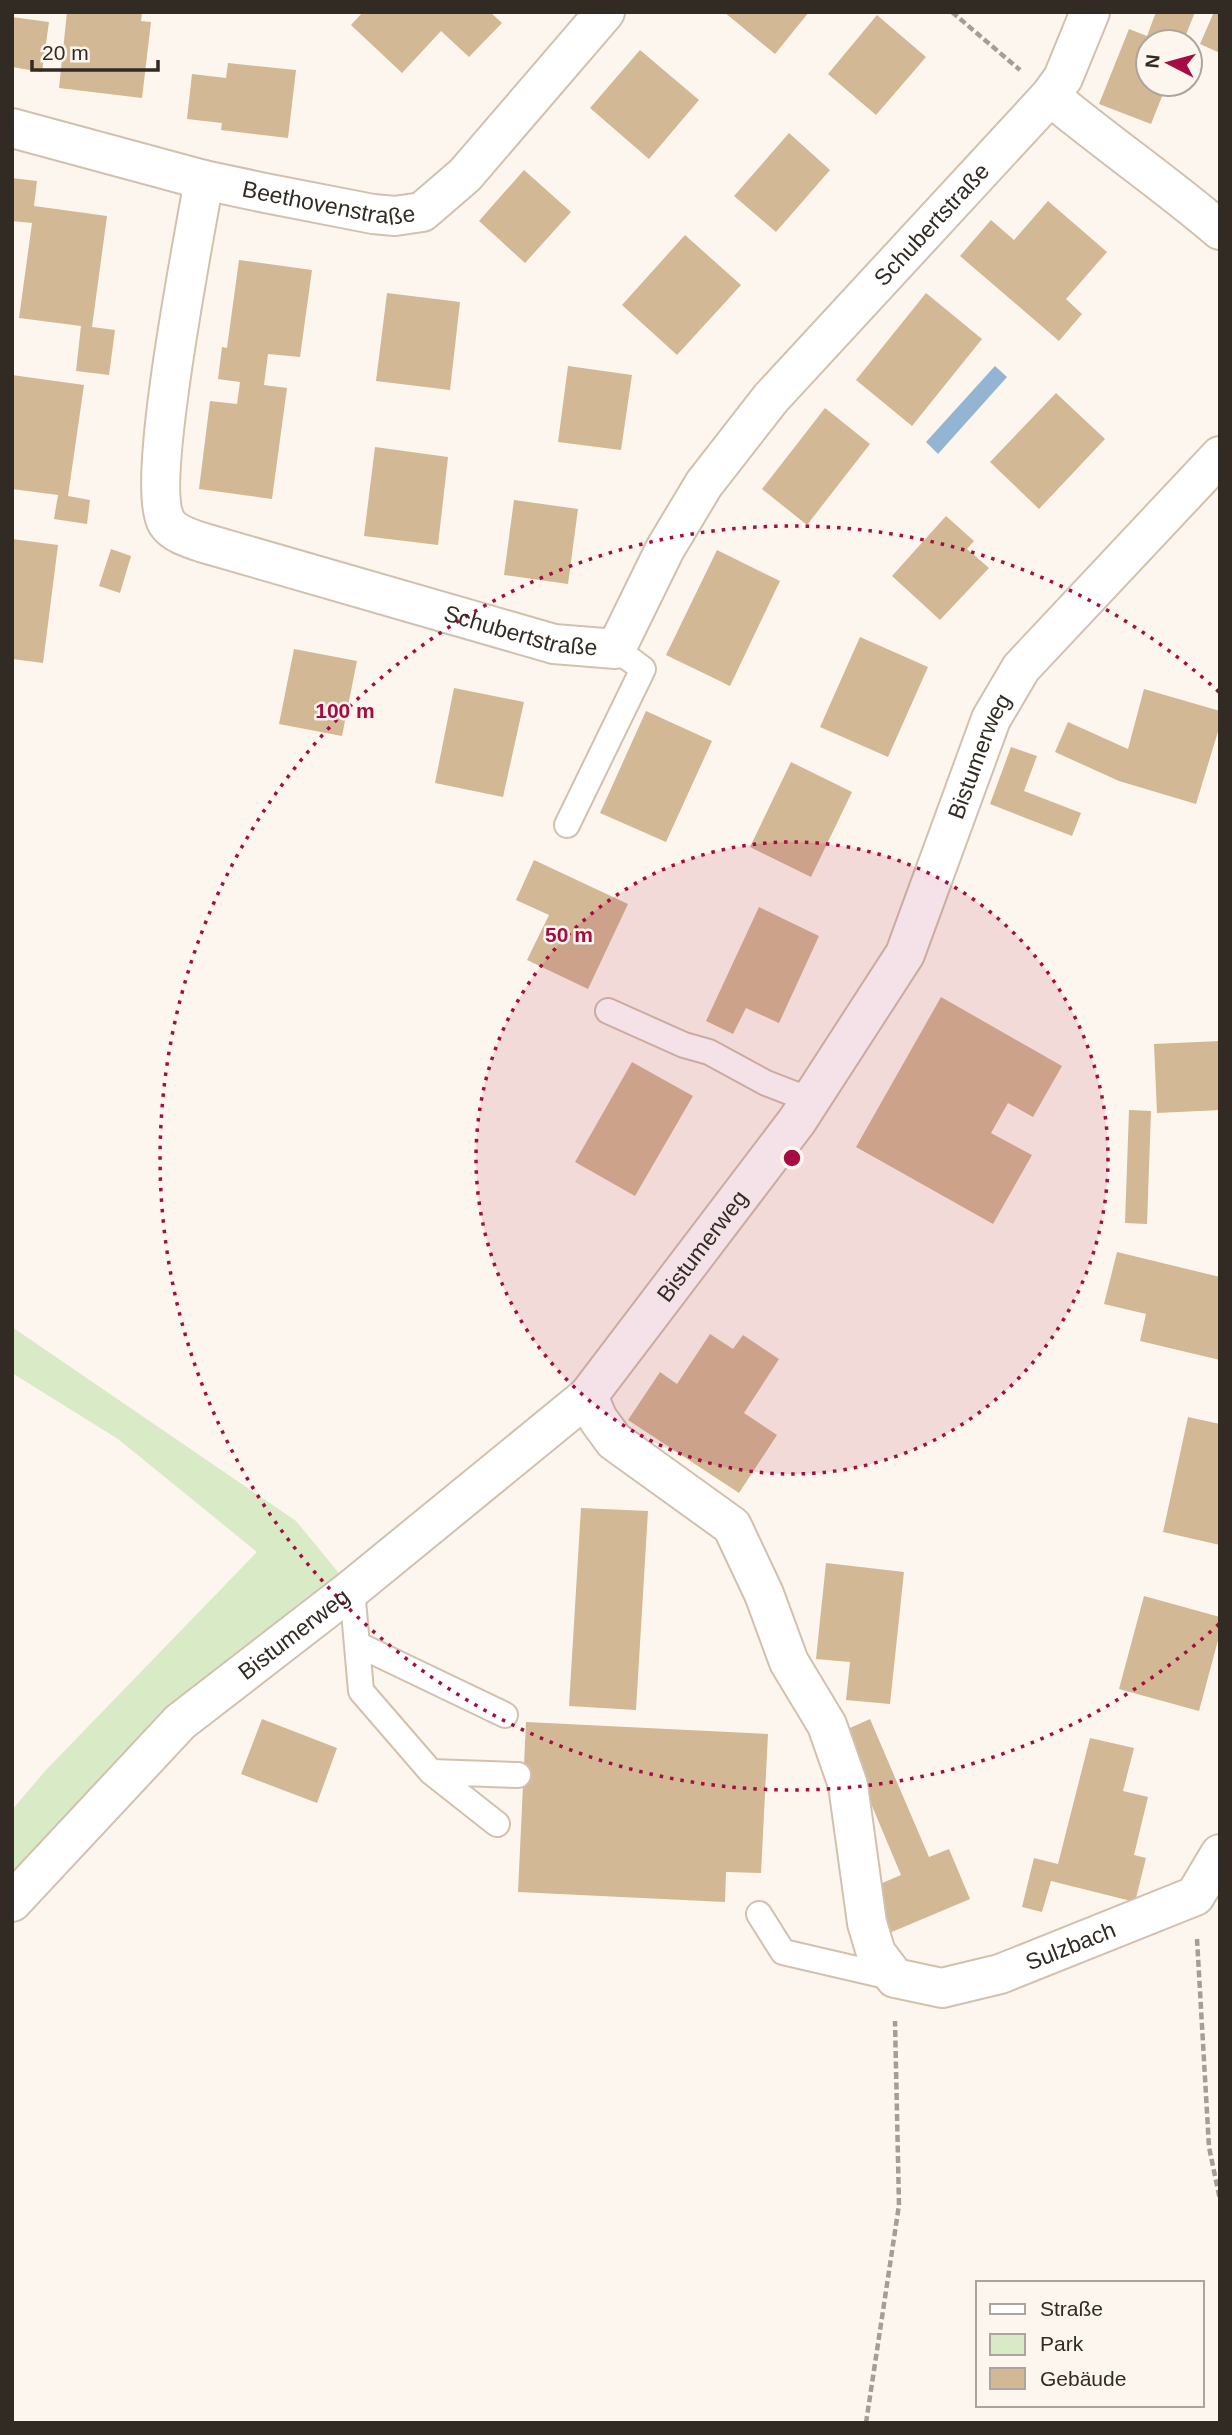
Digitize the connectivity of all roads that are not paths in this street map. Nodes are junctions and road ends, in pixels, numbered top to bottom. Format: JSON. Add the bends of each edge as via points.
{"nodes":[{"id":1,"x":605,"y":12,"type":"edge"},
{"id":2,"x":1090,"y":12,"type":"edge"},
{"id":3,"x":1050,"y":96,"type":"junction"},
{"id":4,"x":12,"y":128,"type":"edge"},
{"id":5,"x":204,"y":180,"type":"junction"},
{"id":6,"x":1220,"y":230,"type":"edge"},
{"id":7,"x":1220,"y":456,"type":"edge"},
{"id":8,"x":616,"y":649,"type":"junction"},
{"id":9,"x":567,"y":825,"type":"dead end"},
{"id":10,"x":608,"y":1011,"type":"dead end"},
{"id":11,"x":810,"y":1100,"type":"junction"},
{"id":12,"x":588,"y":1396,"type":"junction"},
{"id":13,"x":352,"y":1589,"type":"junction"},
{"id":14,"x":357,"y":1644,"type":"junction"},
{"id":15,"x":506,"y":1715,"type":"dead end"},
{"id":16,"x":431,"y":1772,"type":"junction"},
{"id":17,"x":518,"y":1775,"type":"dead end"},
{"id":18,"x":497,"y":1824,"type":"dead end"},
{"id":19,"x":1220,"y":1854,"type":"edge"},
{"id":20,"x":12,"y":1902,"type":"edge"},
{"id":21,"x":759,"y":1914,"type":"dead end"},
{"id":22,"x":895,"y":1978,"type":"junction"}],
"edges":[{"from":1,"to":5,"type":"street","name":"Beethovenstraße","via":[[465,175],[422,212],[373,214]]},
{"from":2,"to":3,"type":"street","name":"Schubertstraße","via":[[1063,78]]},
{"from":3,"to":6,"type":"street"},
{"from":3,"to":8,"type":"street","name":"Schubertstraße","via":[[771,398],[704,484],[665,549]]},
{"from":4,"to":5,"type":"street","name":"Beethovenstraße"},
{"from":5,"to":8,"type":"street","name":"Schubertstraße","via":[[165,423],[160,476],[167,524],[204,543],[554,644]]},
{"from":7,"to":11,"type":"street","name":"Bistumerweg","via":[[1021,668],[991,719],[905,954]]},
{"from":8,"to":9,"type":"lane","via":[[643,669]]},
{"from":10,"to":11,"type":"lane"},
{"from":11,"to":12,"type":"street","name":"Bistumerweg"},
{"from":12,"to":13,"type":"street","name":"Bistumerweg"},
{"from":12,"to":22,"type":"street","via":[[614,1441],[732,1526],[789,1662],[827,1725],[848,1784],[867,1923],[876,1953]]},
{"from":13,"to":14,"type":"lane"},
{"from":13,"to":20,"type":"street","name":"Bistumerweg","via":[[180,1722]]},
{"from":14,"to":15,"type":"lane"},
{"from":14,"to":16,"type":"lane","via":[[361,1691]]},
{"from":16,"to":17,"type":"lane"},
{"from":16,"to":18,"type":"lane"},
{"from":19,"to":22,"type":"street","name":"Sulzbach","via":[[1195,1896],[1000,1974],[942,1988]]},
{"from":21,"to":22,"type":"lane","via":[[783,1952]]}]}
